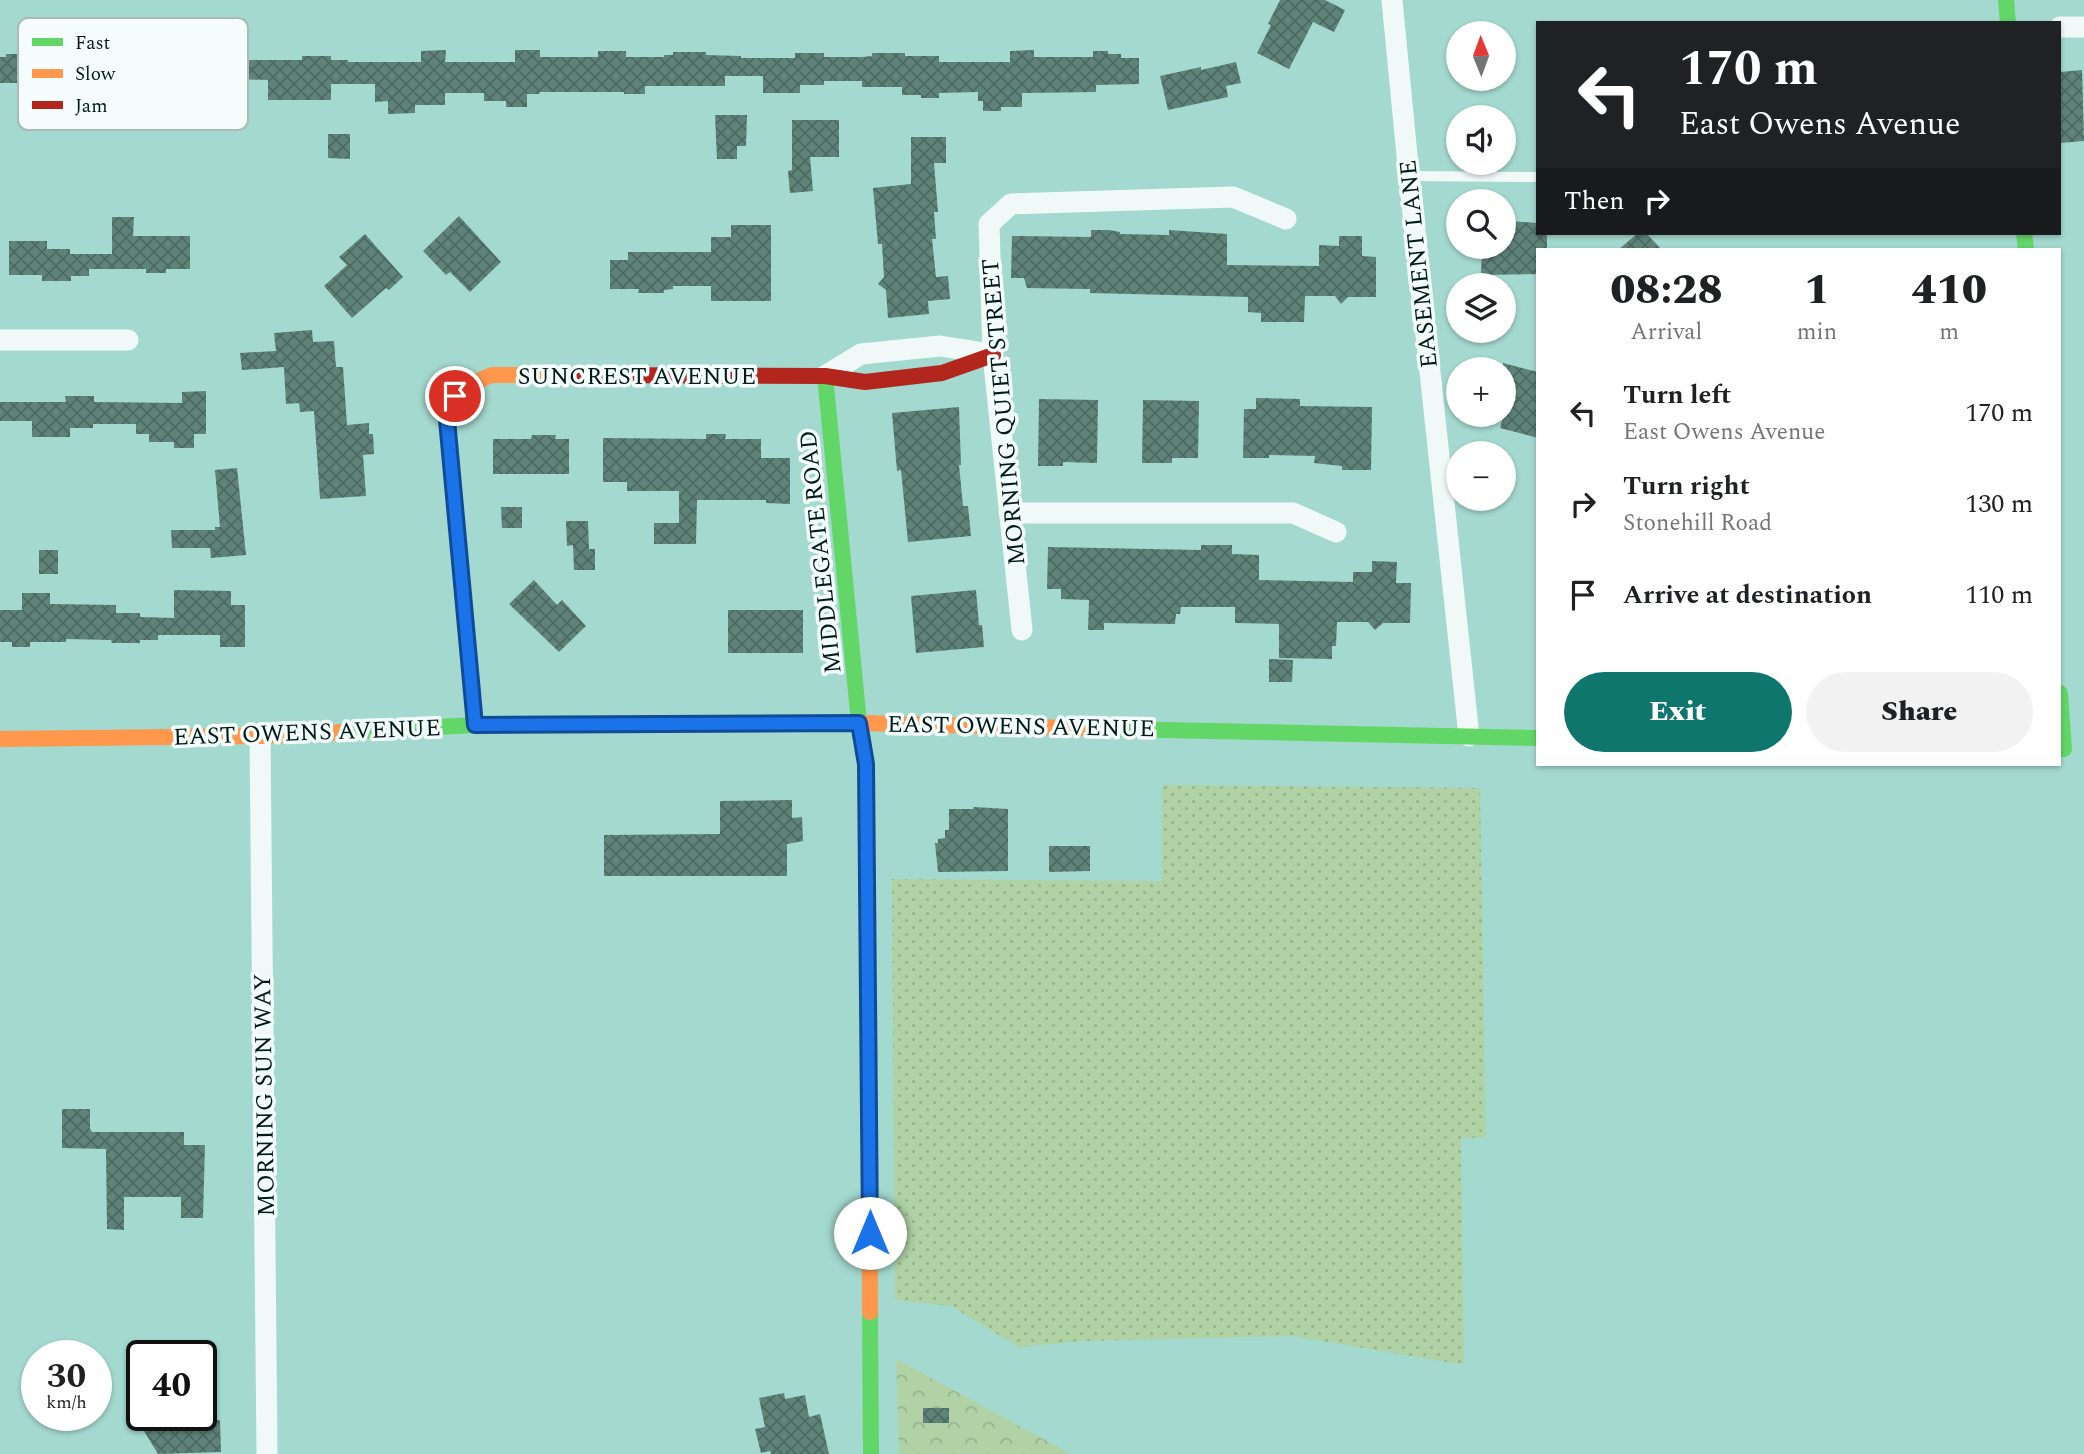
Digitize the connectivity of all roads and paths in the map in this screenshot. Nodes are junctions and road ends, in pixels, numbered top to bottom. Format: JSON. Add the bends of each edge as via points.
{"nodes":[{"id":1,"x":1392,"y":0,"type":"edge"},
{"id":2,"x":2006,"y":0,"type":"edge"},
{"id":3,"x":2008,"y":21,"type":"edge"},
{"id":4,"x":2061,"y":27,"type":"edge"},
{"id":5,"x":2084,"y":27,"type":"edge"},
{"id":6,"x":1409,"y":176,"type":"junction"},
{"id":7,"x":1536,"y":177,"type":"edge"},
{"id":8,"x":1286,"y":219,"type":"dead end"},
{"id":9,"x":0,"y":340,"type":"edge"},
{"id":10,"x":128,"y":340,"type":"dead end"},
{"id":11,"x":919,"y":349,"type":"junction"},
{"id":12,"x":993,"y":355,"type":"junction"},
{"id":13,"x":921,"y":375,"type":"junction"},
{"id":14,"x":825,"y":376,"type":"junction"},
{"id":15,"x":1009,"y":513,"type":"junction"},
{"id":16,"x":1336,"y":532,"type":"dead end"},
{"id":17,"x":1022,"y":630,"type":"dead end"},
{"id":18,"x":2061,"y":699,"type":"edge"},
{"id":19,"x":859,"y":723,"type":"junction"},
{"id":20,"x":475,"y":725,"type":"junction"},
{"id":21,"x":260,"y":736,"type":"junction"},
{"id":22,"x":1469,"y":736,"type":"junction"},
{"id":23,"x":1536,"y":737,"type":"edge"},
{"id":24,"x":0,"y":739,"type":"edge"},
{"id":25,"x":2069,"y":749,"type":"edge"},
{"id":26,"x":267,"y":1454,"type":"edge"},
{"id":27,"x":871,"y":1454,"type":"edge"}],
"edges":[{"from":1,"to":6,"type":"street","name":"EASEMENT LANE"},
{"from":2,"to":3,"type":"street"},
{"from":4,"to":5,"type":"street"},
{"from":6,"to":7,"type":"lane"},
{"from":6,"to":22,"type":"street","name":"EASEMENT LANE"},
{"from":8,"to":12,"type":"street","name":"MORNING QUIET STREET","via":[[1233,197],[1011,204],[989,224]]},
{"from":9,"to":10,"type":"street"},
{"from":11,"to":12,"type":"street","via":[[940,346]]},
{"from":11,"to":13,"type":"lane"},
{"from":11,"to":14,"type":"street","via":[[860,354]]},
{"from":12,"to":13,"type":"street","name":"SUNCREST AVENUE","via":[[942,373]]},
{"from":12,"to":15,"type":"street","name":"MORNING QUIET STREET"},
{"from":13,"to":14,"type":"street","name":"SUNCREST AVENUE","via":[[865,382]]},
{"from":14,"to":19,"type":"street","name":"MIDDLEGATE ROAD"},
{"from":14,"to":20,"type":"street","name":"SUNCREST AVENUE","via":[[492,375],[473,381],[455,396],[447,420]]},
{"from":15,"to":16,"type":"street","via":[[1293,513]]},
{"from":15,"to":17,"type":"street","name":"MORNING QUIET STREET"},
{"from":18,"to":25,"type":"street"},
{"from":19,"to":20,"type":"street","name":"EAST OWENS AVENUE"},
{"from":19,"to":22,"type":"street","name":"EAST OWENS AVENUE"},
{"from":19,"to":27,"type":"street","name":"MIDDLEGATE ROAD","via":[[866,764]]},
{"from":20,"to":21,"type":"street","name":"EAST OWENS AVENUE"},
{"from":21,"to":24,"type":"street","name":"EAST OWENS AVENUE"},
{"from":21,"to":26,"type":"street","name":"MORNING SUN WAY"},
{"from":22,"to":23,"type":"street","name":"EAST OWENS AVENUE"}]}
